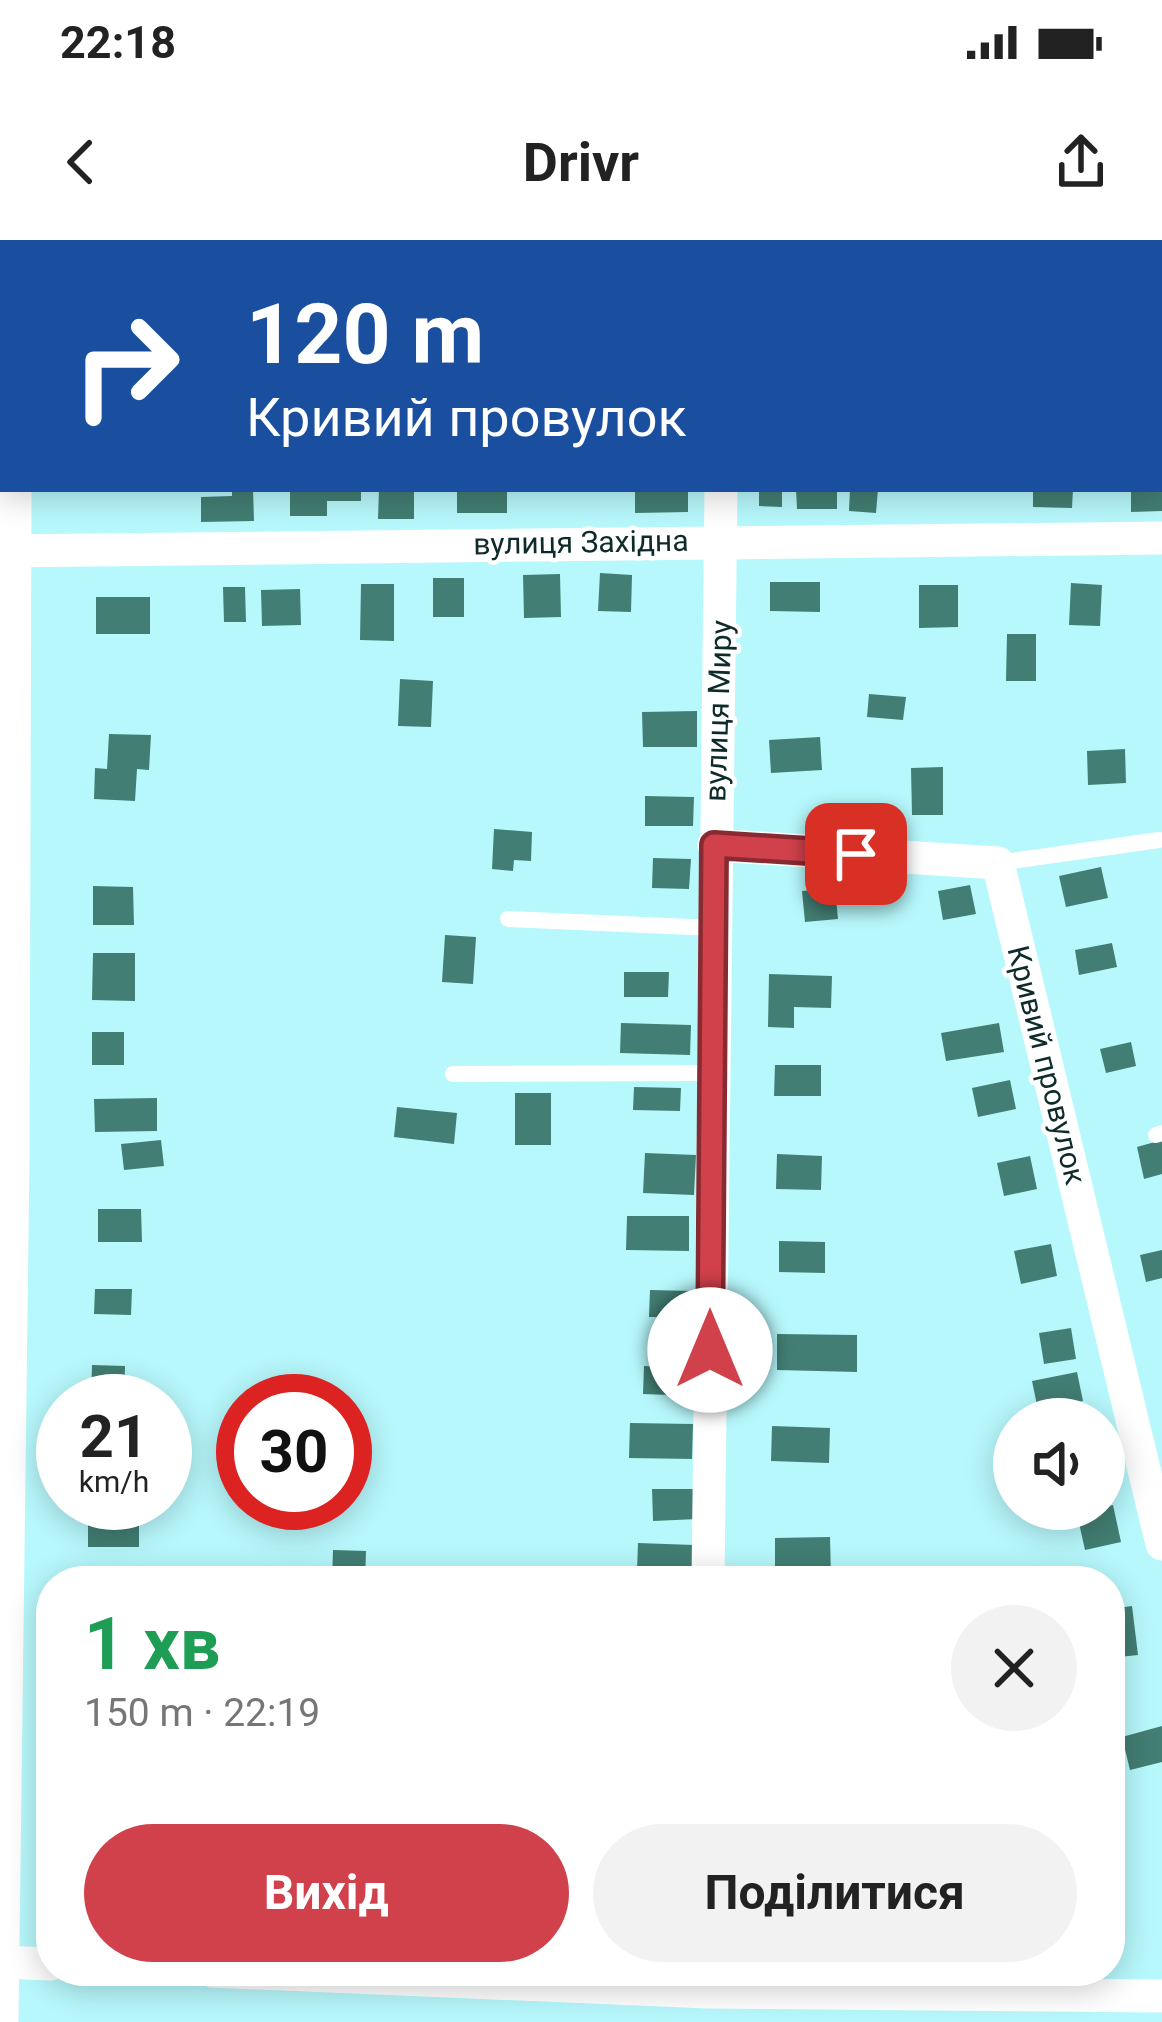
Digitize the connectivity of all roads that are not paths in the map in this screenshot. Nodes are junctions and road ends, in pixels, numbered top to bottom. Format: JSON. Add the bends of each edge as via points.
{"nodes":[{"id":1,"x":15,"y":492,"type":"edge"},
{"id":2,"x":721,"y":492,"type":"edge"},
{"id":3,"x":1162,"y":538,"type":"edge"},
{"id":4,"x":723,"y":541,"type":"junction"},
{"id":5,"x":7,"y":550,"type":"edge"},
{"id":6,"x":1159,"y":840,"type":"dead end"},
{"id":7,"x":714,"y":845,"type":"junction"},
{"id":8,"x":998,"y":862,"type":"junction"},
{"id":9,"x":508,"y":920,"type":"dead end"},
{"id":10,"x":714,"y":928,"type":"junction"},
{"id":11,"x":712,"y":1073,"type":"junction"},
{"id":12,"x":453,"y":1074,"type":"dead end"},
{"id":13,"x":1162,"y":1544,"type":"edge"},
{"id":14,"x":708,"y":1566,"type":"edge"},
{"id":15,"x":1,"y":1962,"type":"edge"},
{"id":16,"x":36,"y":1963,"type":"edge"},
{"id":17,"x":522,"y":1986,"type":"edge"},
{"id":18,"x":708,"y":1995,"type":"edge"},
{"id":19,"x":1162,"y":1996,"type":"edge"},
{"id":20,"x":2,"y":2022,"type":"edge"}],
"edges":[{"from":1,"to":5,"type":"street"},
{"from":2,"to":4,"type":"street","name":"вулиця Миру"},
{"from":3,"to":4,"type":"street","name":"вулиця Західна"},
{"from":4,"to":5,"type":"street","name":"вулиця Західна"},
{"from":4,"to":7,"type":"street","name":"вулиця Миру"},
{"from":5,"to":15,"type":"street","via":[[13,1137]]},
{"from":6,"to":8,"type":"lane"},
{"from":7,"to":8,"type":"street"},
{"from":7,"to":10,"type":"street","name":"вулиця Миру"},
{"from":8,"to":13,"type":"street","name":"Кривий провулок"},
{"from":9,"to":10,"type":"lane"},
{"from":10,"to":11,"type":"street","name":"вулиця Миру"},
{"from":11,"to":12,"type":"lane"},
{"from":11,"to":14,"type":"street","name":"вулиця Миру"},
{"from":15,"to":16,"type":"street"},
{"from":15,"to":20,"type":"street"},
{"from":17,"to":18,"type":"street"},
{"from":18,"to":19,"type":"street"}]}
